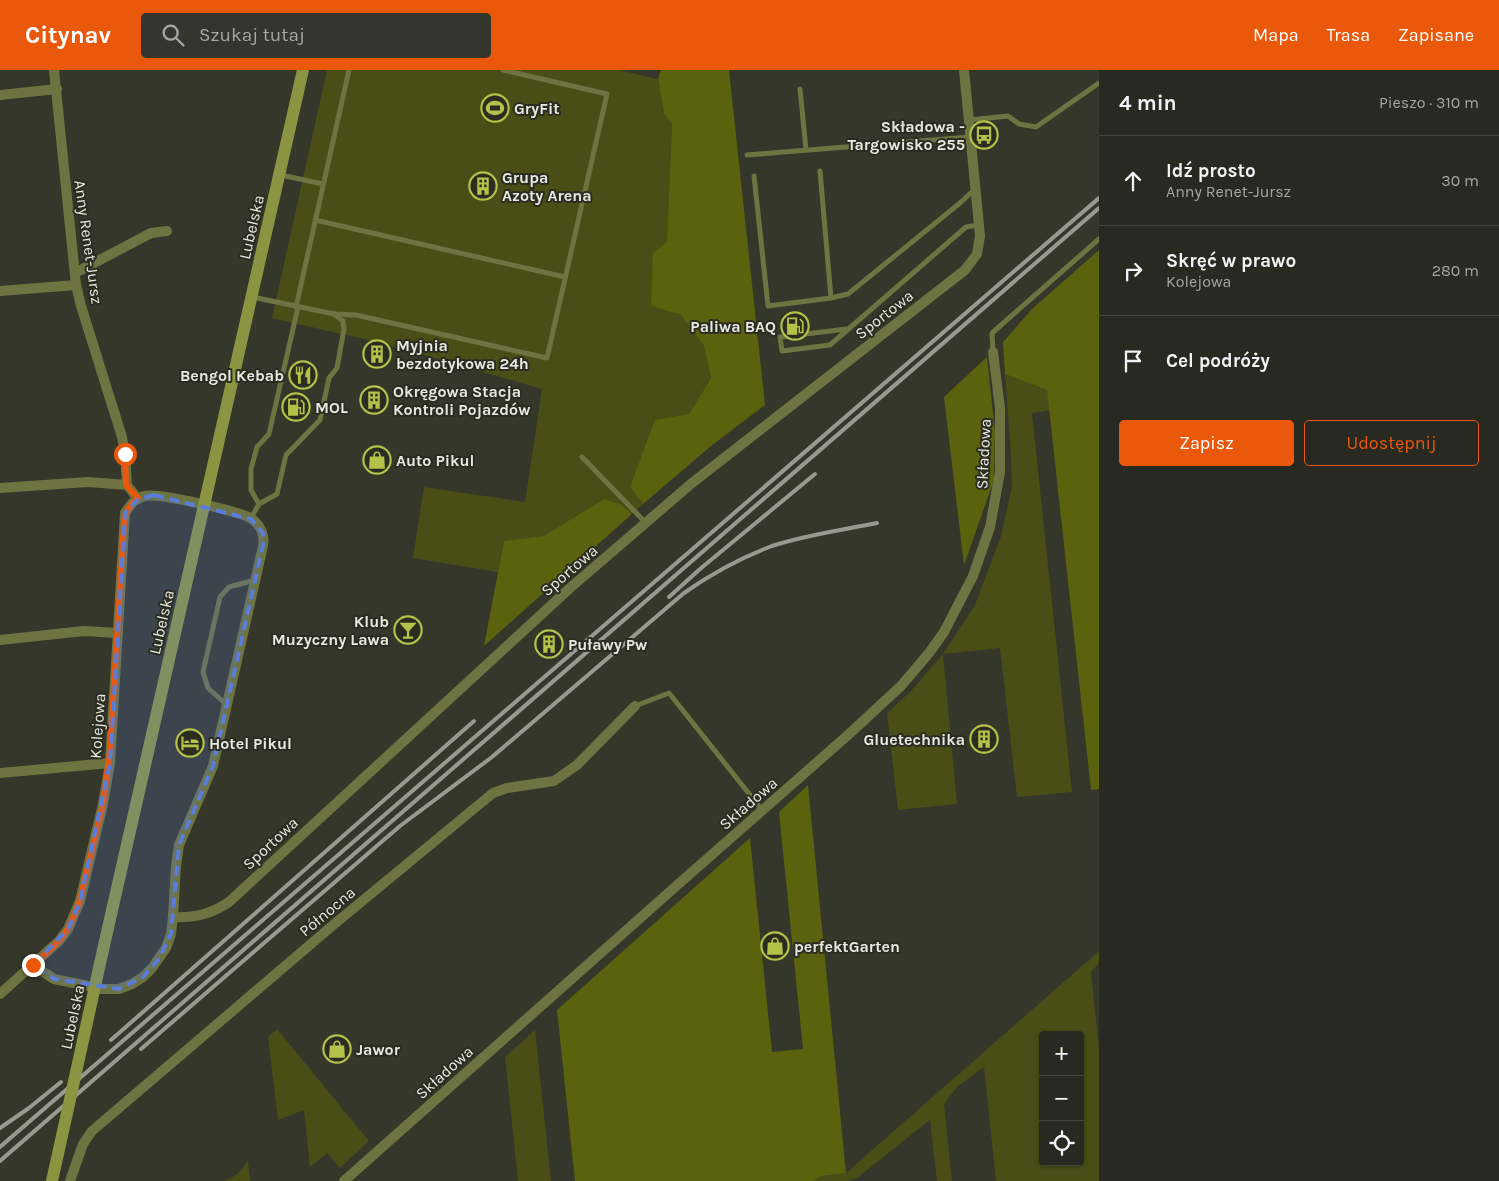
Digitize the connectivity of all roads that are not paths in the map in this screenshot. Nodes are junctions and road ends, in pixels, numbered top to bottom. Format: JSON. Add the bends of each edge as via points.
{"nodes":[{"id":1,"x":54,"y":70,"type":"edge"},
{"id":2,"x":303,"y":70,"type":"edge"},
{"id":3,"x":349,"y":70,"type":"edge"},
{"id":4,"x":504,"y":70,"type":"edge"},
{"id":5,"x":964,"y":70,"type":"edge"},
{"id":6,"x":1099,"y":83,"type":"edge"},
{"id":7,"x":56,"y":89,"type":"junction"},
{"id":8,"x":800,"y":89,"type":"dead end"},
{"id":9,"x":0,"y":95,"type":"edge"},
{"id":10,"x":968,"y":120,"type":"junction"},
{"id":11,"x":970,"y":137,"type":"junction"},
{"id":12,"x":806,"y":150,"type":"junction"},
{"id":13,"x":748,"y":155,"type":"dead end"},
{"id":14,"x":820,"y":171,"type":"dead end"},
{"id":15,"x":280,"y":175,"type":"junction"},
{"id":16,"x":754,"y":176,"type":"dead end"},
{"id":17,"x":323,"y":184,"type":"junction"},
{"id":18,"x":975,"y":189,"type":"junction"},
{"id":19,"x":315,"y":220,"type":"junction"},
{"id":20,"x":979,"y":225,"type":"junction"},
{"id":21,"x":167,"y":231,"type":"dead end"},
{"id":22,"x":1099,"y":239,"type":"edge"},
{"id":23,"x":75,"y":273,"type":"junction"},
{"id":24,"x":565,"y":277,"type":"junction"},
{"id":25,"x":76,"y":285,"type":"junction"},
{"id":26,"x":0,"y":291,"type":"edge"},
{"id":27,"x":252,"y":297,"type":"junction"},
{"id":28,"x":832,"y":298,"type":"junction"},
{"id":29,"x":297,"y":307,"type":"junction"},
{"id":30,"x":334,"y":314,"type":"junction"},
{"id":31,"x":847,"y":329,"type":"junction"},
{"id":32,"x":993,"y":352,"type":"joint"},
{"id":33,"x":582,"y":458,"type":"dead end"},
{"id":34,"x":126,"y":485,"type":"junction"},
{"id":35,"x":0,"y":488,"type":"edge"},
{"id":36,"x":138,"y":498,"type":"junction"},
{"id":37,"x":259,"y":504,"type":"junction"},
{"id":38,"x":204,"y":506,"type":"junction"},
{"id":39,"x":251,"y":519,"type":"junction"},
{"id":40,"x":646,"y":522,"type":"junction"},
{"id":41,"x":256,"y":580,"type":"junction"},
{"id":42,"x":118,"y":632,"type":"junction"},
{"id":43,"x":0,"y":640,"type":"edge"},
{"id":44,"x":227,"y":705,"type":"junction"},
{"id":45,"x":635,"y":706,"type":"joint"},
{"id":46,"x":110,"y":763,"type":"junction"},
{"id":47,"x":0,"y":773,"type":"edge"},
{"id":48,"x":762,"y":810,"type":"junction"},
{"id":49,"x":173,"y":917,"type":"junction"},
{"id":50,"x":33,"y":965,"type":"junction"},
{"id":51,"x":0,"y":994,"type":"edge"},
{"id":52,"x":52,"y":1181,"type":"edge"},
{"id":53,"x":70,"y":1181,"type":"edge"},
{"id":54,"x":344,"y":1181,"type":"edge"}],
"edges":[{"from":1,"to":7,"type":"street","name":"Anny Renet-Jursz"},
{"from":2,"to":15,"type":"main road","name":"Lubelska"},
{"from":3,"to":17,"type":"lane"},
{"from":4,"to":24,"type":"lane","via":[[607,94]]},
{"from":5,"to":10,"type":"street"},
{"from":6,"to":10,"type":"lane","via":[[1036,127],[1020,124],[1008,116]]},
{"from":7,"to":9,"type":"street"},
{"from":7,"to":23,"type":"street","name":"Anny Renet-Jursz"},
{"from":8,"to":12,"type":"lane"},
{"from":10,"to":11,"type":"street"},
{"from":11,"to":12,"type":"lane"},
{"from":11,"to":18,"type":"street"},
{"from":12,"to":13,"type":"lane"},
{"from":14,"to":28,"type":"lane"},
{"from":15,"to":17,"type":"lane"},
{"from":15,"to":27,"type":"main road","name":"Lubelska"},
{"from":16,"to":28,"type":"lane","via":[[768,306]]},
{"from":17,"to":19,"type":"lane"},
{"from":18,"to":20,"type":"street"},
{"from":18,"to":28,"type":"lane","via":[[848,294]]},
{"from":19,"to":24,"type":"lane"},
{"from":19,"to":29,"type":"lane"},
{"from":20,"to":31,"type":"lane","via":[[966,227]]},
{"from":20,"to":40,"type":"street","name":"Sportowa","via":[[977,254],[966,270]]},
{"from":21,"to":23,"type":"street","via":[[151,233]]},
{"from":22,"to":32,"type":"lane","via":[[992,332]]},
{"from":23,"to":25,"type":"street","name":"Anny Renet-Jursz"},
{"from":24,"to":30,"type":"lane","via":[[547,358],[356,315]]},
{"from":25,"to":26,"type":"street"},
{"from":25,"to":34,"type":"street","name":"Anny Renet-Jursz","via":[[122,437]]},
{"from":27,"to":29,"type":"lane"},
{"from":27,"to":38,"type":"main road","name":"Lubelska"},
{"from":29,"to":30,"type":"lane"},
{"from":29,"to":37,"type":"lane","via":[[269,434],[257,447],[251,469],[251,490]]},
{"from":30,"to":37,"type":"lane","via":[[343,321],[344,329],[337,368],[329,378],[320,420],[286,455],[277,494]]},
{"from":31,"to":31,"type":"lane","via":[[830,345],[782,351],[780,337]]},
{"from":32,"to":48,"type":"street","name":"Składowa","via":[[1000,408],[1000,472],[990,527],[973,576],[944,632],[901,686]]},
{"from":33,"to":40,"type":"lane"},
{"from":34,"to":35,"type":"street","via":[[88,482]]},
{"from":34,"to":36,"type":"street"},
{"from":36,"to":38,"type":"street","via":[[154,495]]},
{"from":36,"to":42,"type":"street","name":"Kolejowa","via":[[125,513]]},
{"from":37,"to":39,"type":"lane"},
{"from":38,"to":39,"type":"street"},
{"from":38,"to":52,"type":"main road","name":"Lubelska","bridge":true},
{"from":39,"to":41,"type":"street","via":[[263,533],[264,541]]},
{"from":40,"to":49,"type":"street","name":"Sportowa","via":[[229,902],[205,915]]},
{"from":41,"to":44,"type":"street"},
{"from":41,"to":44,"type":"lane","via":[[229,588],[220,597],[203,672],[208,688]]},
{"from":42,"to":43,"type":"street","via":[[84,631]]},
{"from":42,"to":46,"type":"street","name":"Kolejowa"},
{"from":44,"to":49,"type":"street","via":[[213,766],[179,845]]},
{"from":45,"to":48,"type":"lane","via":[[669,693]]},
{"from":45,"to":53,"type":"street","name":"Północna","via":[[577,765],[554,782],[493,793],[332,926],[92,1131],[83,1144]]},
{"from":46,"to":47,"type":"street"},
{"from":46,"to":50,"type":"street","name":"Kolejowa","via":[[80,900],[68,929]]},
{"from":48,"to":54,"type":"street","name":"Składowa"},
{"from":49,"to":50,"type":"street","via":[[171,934],[160,959],[143,977],[119,989],[59,980]]},
{"from":50,"to":51,"type":"street","name":"Kolejowa"}]}
